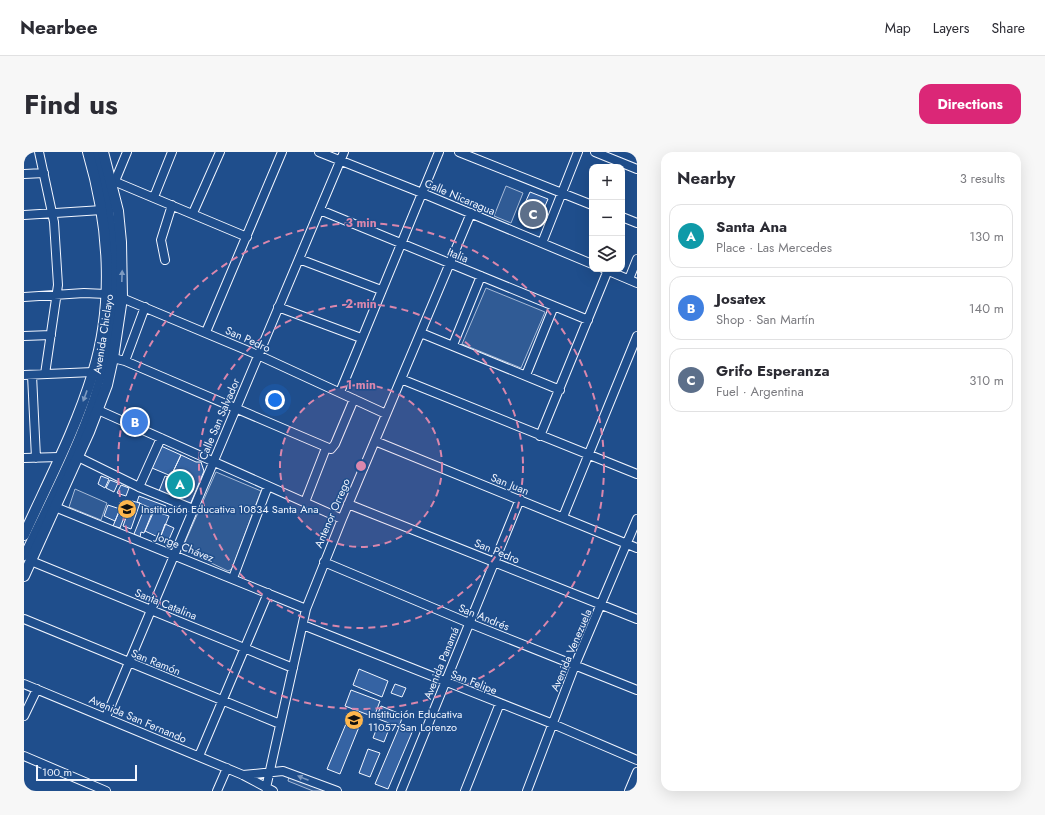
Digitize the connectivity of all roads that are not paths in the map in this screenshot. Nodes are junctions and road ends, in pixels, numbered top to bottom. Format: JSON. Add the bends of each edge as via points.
{"nodes":[{"id":1,"x":39,"y":152,"type":"edge"},
{"id":2,"x":88,"y":152,"type":"edge"},
{"id":3,"x":96,"y":152,"type":"edge"},
{"id":4,"x":103,"y":152,"type":"edge"},
{"id":5,"x":127,"y":152,"type":"edge"},
{"id":6,"x":172,"y":152,"type":"edge"},
{"id":7,"x":220,"y":152,"type":"edge"},
{"id":8,"x":282,"y":152,"type":"edge"},
{"id":9,"x":319,"y":152,"type":"edge"},
{"id":10,"x":344,"y":152,"type":"edge"},
{"id":11,"x":439,"y":152,"type":"edge"},
{"id":12,"x":459,"y":152,"type":"edge"},
{"id":13,"x":578,"y":152,"type":"edge"},
{"id":14,"x":595,"y":152,"type":"edge"},
{"id":15,"x":340,"y":161,"type":"junction"},
{"id":16,"x":637,"y":169,"type":"edge"},
{"id":17,"x":44,"y":173,"type":"junction"},
{"id":18,"x":24,"y":174,"type":"edge"},
{"id":19,"x":113,"y":181,"type":"junction"},
{"id":20,"x":422,"y":193,"type":"junction"},
{"id":21,"x":561,"y":193,"type":"junction"},
{"id":22,"x":154,"y":197,"type":"junction"},
{"id":23,"x":589,"y":204,"type":"edge"},
{"id":24,"x":172,"y":205,"type":"junction"},
{"id":25,"x":102,"y":210,"type":"junction"},
{"id":26,"x":320,"y":210,"type":"junction"},
{"id":27,"x":192,"y":213,"type":"junction"},
{"id":28,"x":471,"y":213,"type":"junction"},
{"id":29,"x":53,"y":214,"type":"junction"},
{"id":30,"x":24,"y":215,"type":"edge"},
{"id":31,"x":625,"y":218,"type":"edge"},
{"id":32,"x":637,"y":223,"type":"edge"},
{"id":33,"x":246,"y":236,"type":"junction"},
{"id":34,"x":400,"y":243,"type":"junction"},
{"id":35,"x":542,"y":243,"type":"junction"},
{"id":36,"x":299,"y":258,"type":"junction"},
{"id":37,"x":637,"y":259,"type":"edge"},
{"id":38,"x":165,"y":260,"type":"dead end"},
{"id":39,"x":450,"y":263,"type":"junction"},
{"id":40,"x":589,"y":263,"type":"edge"},
{"id":41,"x":605,"y":272,"type":"edge"},
{"id":42,"x":611,"y":272,"type":"edge"},
{"id":43,"x":481,"y":276,"type":"junction"},
{"id":44,"x":629,"y":279,"type":"junction"},
{"id":45,"x":637,"y":283,"type":"edge"},
{"id":46,"x":381,"y":290,"type":"junction"},
{"id":47,"x":106,"y":294,"type":"junction"},
{"id":48,"x":57,"y":295,"type":"junction"},
{"id":49,"x":24,"y":297,"type":"edge"},
{"id":50,"x":122,"y":298,"type":"junction"},
{"id":51,"x":554,"y":306,"type":"junction"},
{"id":52,"x":145,"y":307,"type":"junction"},
{"id":53,"x":278,"y":307,"type":"junction"},
{"id":54,"x":588,"y":320,"type":"junction"},
{"id":55,"x":206,"y":332,"type":"junction"},
{"id":56,"x":421,"y":333,"type":"junction"},
{"id":57,"x":51,"y":335,"type":"junction"},
{"id":58,"x":24,"y":336,"type":"edge"},
{"id":59,"x":637,"y":336,"type":"edge"},
{"id":60,"x":361,"y":338,"type":"junction"},
{"id":61,"x":453,"y":345,"type":"junction"},
{"id":62,"x":258,"y":355,"type":"junction"},
{"id":63,"x":113,"y":358,"type":"junction"},
{"id":64,"x":125,"y":361,"type":"junction"},
{"id":65,"x":93,"y":372,"type":"junction"},
{"id":66,"x":45,"y":374,"type":"junction"},
{"id":67,"x":28,"y":375,"type":"edge"},
{"id":68,"x":526,"y":375,"type":"junction"},
{"id":69,"x":401,"y":378,"type":"junction"},
{"id":70,"x":560,"y":390,"type":"junction"},
{"id":71,"x":340,"y":392,"type":"junction"},
{"id":72,"x":354,"y":399,"type":"junction"},
{"id":73,"x":235,"y":408,"type":"junction"},
{"id":74,"x":98,"y":410,"type":"junction"},
{"id":75,"x":386,"y":414,"type":"junction"},
{"id":76,"x":540,"y":436,"type":"junction"},
{"id":77,"x":161,"y":438,"type":"junction"},
{"id":78,"x":375,"y":441,"type":"junction"},
{"id":79,"x":328,"y":448,"type":"junction"},
{"id":80,"x":589,"y":455,"type":"junction"},
{"id":81,"x":59,"y":457,"type":"junction"},
{"id":82,"x":78,"y":457,"type":"junction"},
{"id":83,"x":24,"y":458,"type":"edge"},
{"id":84,"x":36,"y":458,"type":"junction"},
{"id":85,"x":212,"y":461,"type":"junction"},
{"id":86,"x":637,"y":474,"type":"edge"},
{"id":87,"x":139,"y":486,"type":"junction"},
{"id":88,"x":268,"y":486,"type":"junction"},
{"id":89,"x":520,"y":500,"type":"junction"},
{"id":90,"x":305,"y":502,"type":"junction"},
{"id":91,"x":348,"y":504,"type":"junction"},
{"id":92,"x":55,"y":507,"type":"junction"},
{"id":93,"x":193,"y":509,"type":"junction"},
{"id":94,"x":563,"y":517,"type":"junction"},
{"id":95,"x":342,"y":518,"type":"junction"},
{"id":96,"x":637,"y":519,"type":"edge"},
{"id":97,"x":27,"y":521,"type":"edge"},
{"id":98,"x":24,"y":535,"type":"edge"},
{"id":99,"x":627,"y":544,"type":"junction"},
{"id":100,"x":637,"y":548,"type":"edge"},
{"id":101,"x":174,"y":555,"type":"junction"},
{"id":102,"x":27,"y":558,"type":"edge"},
{"id":103,"x":324,"y":562,"type":"junction"},
{"id":104,"x":495,"y":562,"type":"junction"},
{"id":105,"x":24,"y":576,"type":"edge"},
{"id":106,"x":233,"y":578,"type":"junction"},
{"id":107,"x":268,"y":593,"type":"junction"},
{"id":108,"x":602,"y":605,"type":"junction"},
{"id":109,"x":306,"y":609,"type":"junction"},
{"id":110,"x":151,"y":610,"type":"junction"},
{"id":111,"x":24,"y":619,"type":"edge"},
{"id":112,"x":637,"y":619,"type":"edge"},
{"id":113,"x":469,"y":623,"type":"junction"},
{"id":114,"x":303,"y":625,"type":"junction"},
{"id":115,"x":245,"y":648,"type":"junction"},
{"id":116,"x":128,"y":663,"type":"junction"},
{"id":117,"x":576,"y":665,"type":"junction"},
{"id":118,"x":293,"y":668,"type":"junction"},
{"id":119,"x":445,"y":682,"type":"junction"},
{"id":120,"x":24,"y":684,"type":"edge"},
{"id":121,"x":37,"y":689,"type":"junction"},
{"id":122,"x":637,"y":690,"type":"edge"},
{"id":123,"x":222,"y":700,"type":"junction"},
{"id":124,"x":500,"y":703,"type":"junction"},
{"id":125,"x":24,"y":716,"type":"edge"},
{"id":126,"x":106,"y":717,"type":"junction"},
{"id":127,"x":280,"y":724,"type":"junction"},
{"id":128,"x":553,"y":724,"type":"junction"},
{"id":129,"x":24,"y":756,"type":"edge"},
{"id":130,"x":199,"y":756,"type":"junction"},
{"id":131,"x":637,"y":760,"type":"edge"},
{"id":132,"x":227,"y":768,"type":"junction"},
{"id":133,"x":637,"y":772,"type":"edge"},
{"id":134,"x":269,"y":773,"type":"junction"},
{"id":135,"x":243,"y":775,"type":"junction"},
{"id":136,"x":270,"y":790,"type":"edge"},
{"id":137,"x":529,"y":790,"type":"edge"},
{"id":138,"x":106,"y":791,"type":"edge"},
{"id":139,"x":217,"y":791,"type":"edge"},
{"id":140,"x":337,"y":791,"type":"edge"},
{"id":141,"x":401,"y":791,"type":"edge"},
{"id":142,"x":465,"y":791,"type":"edge"},
{"id":143,"x":629,"y":791,"type":"edge"}],
"edges":[{"from":1,"to":17,"type":"street"},
{"from":2,"to":25,"type":"main road","name":"Avenida Chiclayo"},
{"from":3,"to":102,"type":"street","name":"Avenida Chiclayo","via":[[108,200],[114,250],[114,295],[108,344],[88,415]]},
{"from":4,"to":19,"type":"main road","name":"Avenida Chiclayo"},
{"from":5,"to":19,"type":"street"},
{"from":6,"to":22,"type":"street"},
{"from":7,"to":27,"type":"street"},
{"from":8,"to":33,"type":"street"},
{"from":9,"to":15,"type":"street","name":"Calle Nicaragua"},
{"from":10,"to":15,"type":"street","name":"Calle San Salvador"},
{"from":11,"to":20,"type":"street"},
{"from":12,"to":21,"type":"street"},
{"from":13,"to":21,"type":"street"},
{"from":14,"to":16,"type":"street"},
{"from":15,"to":20,"type":"street","name":"Calle Nicaragua"},
{"from":15,"to":26,"type":"street","name":"Calle San Salvador"},
{"from":17,"to":18,"type":"street"},
{"from":17,"to":29,"type":"street"},
{"from":19,"to":22,"type":"street"},
{"from":50,"to":19,"type":"main road","name":"Avenida Chiclayo","one_way":true,"via":[[121,242]]},
{"from":20,"to":28,"type":"street","name":"Calle Nicaragua"},
{"from":20,"to":34,"type":"street"},
{"from":21,"to":23,"type":"street"},
{"from":21,"to":35,"type":"street"},
{"from":22,"to":24,"type":"street"},
{"from":24,"to":27,"type":"street"},
{"from":24,"to":38,"type":"street","via":[[161,240]]},
{"from":25,"to":29,"type":"street"},
{"from":25,"to":47,"type":"main road","name":"Avenida Chiclayo","via":[[106,246]]},
{"from":26,"to":34,"type":"street","name":"Italia"},
{"from":26,"to":36,"type":"street","name":"Calle San Salvador"},
{"from":27,"to":33,"type":"street"},
{"from":28,"to":35,"type":"street","name":"Calle Nicaragua"},
{"from":28,"to":39,"type":"street","name":"Antenor Orrego"},
{"from":29,"to":30,"type":"street"},
{"from":29,"to":48,"type":"street"},
{"from":31,"to":32,"type":"street"},
{"from":33,"to":55,"type":"street"},
{"from":34,"to":39,"type":"street","name":"Italia"},
{"from":34,"to":46,"type":"street"},
{"from":35,"to":40,"type":"street","name":"Calle Nicaragua"},
{"from":36,"to":46,"type":"street"},
{"from":36,"to":53,"type":"street","name":"Calle San Salvador"},
{"from":37,"to":44,"type":"street"},
{"from":39,"to":43,"type":"street","name":"Italia"},
{"from":39,"to":56,"type":"street","name":"Antenor Orrego"},
{"from":41,"to":54,"type":"street"},
{"from":42,"to":44,"type":"street"},
{"from":43,"to":51,"type":"street","name":"Italia"},
{"from":43,"to":61,"type":"street"},
{"from":44,"to":45,"type":"street"},
{"from":46,"to":60,"type":"street"},
{"from":47,"to":48,"type":"street"},
{"from":47,"to":65,"type":"main road","name":"Avenida Chiclayo","via":[[99,350]]},
{"from":48,"to":49,"type":"street"},
{"from":48,"to":57,"type":"street"},
{"from":50,"to":52,"type":"street","name":"San Pedro"},
{"from":50,"to":63,"type":"main road","name":"Avenida Chiclayo"},
{"from":51,"to":54,"type":"street","name":"Italia"},
{"from":51,"to":68,"type":"street"},
{"from":52,"to":55,"type":"street","name":"San Pedro"},
{"from":52,"to":64,"type":"street"},
{"from":53,"to":60,"type":"street"},
{"from":53,"to":62,"type":"street","name":"Calle San Salvador"},
{"from":54,"to":70,"type":"street"},
{"from":55,"to":62,"type":"street","name":"San Pedro"},
{"from":56,"to":61,"type":"street"},
{"from":56,"to":69,"type":"street","name":"Antenor Orrego"},
{"from":57,"to":58,"type":"street"},
{"from":57,"to":66,"type":"street"},
{"from":59,"to":80,"type":"street"},
{"from":60,"to":71,"type":"street"},
{"from":61,"to":68,"type":"street"},
{"from":62,"to":71,"type":"street","name":"San Pedro"},
{"from":62,"to":73,"type":"street","name":"Calle San Salvador"},
{"from":63,"to":64,"type":"street"},
{"from":63,"to":74,"type":"main road","name":"Avenida Chiclayo"},
{"from":64,"to":73,"type":"street"},
{"from":65,"to":66,"type":"street"},
{"from":65,"to":81,"type":"main road","name":"Avenida Chiclayo","one_way":true,"via":[[84,400]]},
{"from":66,"to":67,"type":"street"},
{"from":67,"to":84,"type":"street"},
{"from":68,"to":70,"type":"street"},
{"from":69,"to":75,"type":"street","name":"Antenor Orrego"},
{"from":69,"to":76,"type":"street"},
{"from":70,"to":76,"type":"street"},
{"from":71,"to":72,"type":"street","name":"San Pedro"},
{"from":72,"to":75,"type":"street","name":"San Pedro"},
{"from":72,"to":79,"type":"street","via":[[335,444]]},
{"from":73,"to":79,"type":"street"},
{"from":73,"to":85,"type":"street","name":"Calle San Salvador"},
{"from":74,"to":77,"type":"street"},
{"from":74,"to":82,"type":"main road","name":"Avenida Chiclayo"},
{"from":75,"to":78,"type":"street","name":"Antenor Orrego"},
{"from":76,"to":80,"type":"street"},
{"from":77,"to":85,"type":"street"},
{"from":77,"to":87,"type":"street"},
{"from":78,"to":89,"type":"street","name":"San Juan"},
{"from":78,"to":91,"type":"street","name":"Antenor Orrego"},
{"from":79,"to":90,"type":"street"},
{"from":80,"to":86,"type":"street"},
{"from":80,"to":94,"type":"street"},
{"from":81,"to":84,"type":"street"},
{"from":81,"to":97,"type":"main road","name":"Avenida Chiclayo"},
{"from":82,"to":87,"type":"street"},
{"from":82,"to":92,"type":"main road","name":"Avenida Chiclayo"},
{"from":83,"to":84,"type":"street"},
{"from":85,"to":88,"type":"street"},
{"from":85,"to":93,"type":"street","name":"Calle San Salvador"},
{"from":87,"to":93,"type":"street"},
{"from":88,"to":90,"type":"street"},
{"from":88,"to":106,"type":"street"},
{"from":89,"to":94,"type":"street","name":"San Juan"},
{"from":89,"to":104,"type":"street","name":"Avenida Panamá"},
{"from":90,"to":95,"type":"street"},
{"from":91,"to":95,"type":"street","name":"Antenor Orrego"},
{"from":91,"to":104,"type":"street","name":"San Pedro"},
{"from":92,"to":101,"type":"street","name":"Jorge Chávez"},
{"from":92,"to":102,"type":"main road","name":"Avenida Chiclayo"},
{"from":93,"to":101,"type":"street","name":"Calle San Salvador"},
{"from":94,"to":99,"type":"street","name":"San Juan"},
{"from":95,"to":103,"type":"street","name":"Antenor Orrego"},
{"from":96,"to":99,"type":"street","name":"Avenida Venezuela"},
{"from":97,"to":98,"type":"main road","name":"Avenida Chiclayo"},
{"from":99,"to":100,"type":"street","name":"San Juan"},
{"from":99,"to":108,"type":"street","name":"Avenida Venezuela"},
{"from":101,"to":106,"type":"street","name":"Jorge Chávez"},
{"from":101,"to":110,"type":"street","name":"Calle San Salvador"},
{"from":102,"to":105,"type":"main road","name":"Avenida Chiclayo"},
{"from":102,"to":110,"type":"street","name":"Santa Catalina"},
{"from":103,"to":109,"type":"street","name":"Antenor Orrego"},
{"from":103,"to":113,"type":"street","name":"San Andrés"},
{"from":104,"to":108,"type":"street","name":"San Pedro"},
{"from":104,"to":113,"type":"street","name":"Avenida Panamá"},
{"from":106,"to":107,"type":"street","name":"Jorge Chávez"},
{"from":107,"to":109,"type":"street","name":"Jorge Chávez"},
{"from":107,"to":115,"type":"street"},
{"from":108,"to":112,"type":"street","name":"San Pedro"},
{"from":108,"to":117,"type":"street","name":"Avenida Venezuela"},
{"from":109,"to":114,"type":"street","name":"Antenor Orrego"},
{"from":110,"to":115,"type":"street","name":"Santa Catalina"},
{"from":110,"to":116,"type":"street","name":"Calle San Salvador"},
{"from":111,"to":116,"type":"street","name":"San Ramón"},
{"from":113,"to":117,"type":"street","name":"San Andrés"},
{"from":113,"to":119,"type":"street","name":"Avenida Panamá"},
{"from":114,"to":118,"type":"street","name":"Antenor Orrego"},
{"from":114,"to":119,"type":"street","name":"San Felipe"},
{"from":115,"to":118,"type":"street","name":"Santa Catalina"},
{"from":115,"to":123,"type":"street"},
{"from":116,"to":123,"type":"street","name":"San Ramón"},
{"from":116,"to":126,"type":"street","name":"Calle San Salvador"},
{"from":117,"to":122,"type":"street","name":"San Andrés"},
{"from":117,"to":128,"type":"street","name":"Avenida Venezuela"},
{"from":118,"to":127,"type":"street","name":"Antenor Orrego"},
{"from":119,"to":124,"type":"street","name":"San Felipe"},
{"from":119,"to":141,"type":"street","name":"Avenida Panamá"},
{"from":120,"to":121,"type":"street","name":"Avenida San Fernando"},
{"from":121,"to":125,"type":"street"},
{"from":121,"to":126,"type":"street","name":"Avenida San Fernando"},
{"from":123,"to":127,"type":"street","name":"San Ramón"},
{"from":123,"to":130,"type":"street"},
{"from":124,"to":128,"type":"street","name":"San Felipe"},
{"from":124,"to":142,"type":"street"},
{"from":126,"to":130,"type":"street","name":"Avenida San Fernando"},
{"from":127,"to":134,"type":"street","name":"Antenor Orrego"},
{"from":128,"to":131,"type":"street","name":"San Felipe"},
{"from":128,"to":137,"type":"street","name":"Avenida Venezuela"},
{"from":129,"to":138,"type":"street"},
{"from":130,"to":132,"type":"street","name":"Avenida San Fernando"},
{"from":132,"to":135,"type":"street","name":"Avenida San Fernando"},
{"from":132,"to":139,"type":"street"},
{"from":133,"to":143,"type":"street"},
{"from":134,"to":135,"type":"street"},
{"from":134,"to":136,"type":"street","name":"Antenor Orrego"},
{"from":140,"to":134,"type":"street","one_way":true,"via":[[286,771]]},
{"from":135,"to":136,"type":"street","name":"Avenida San Fernando"}]}
